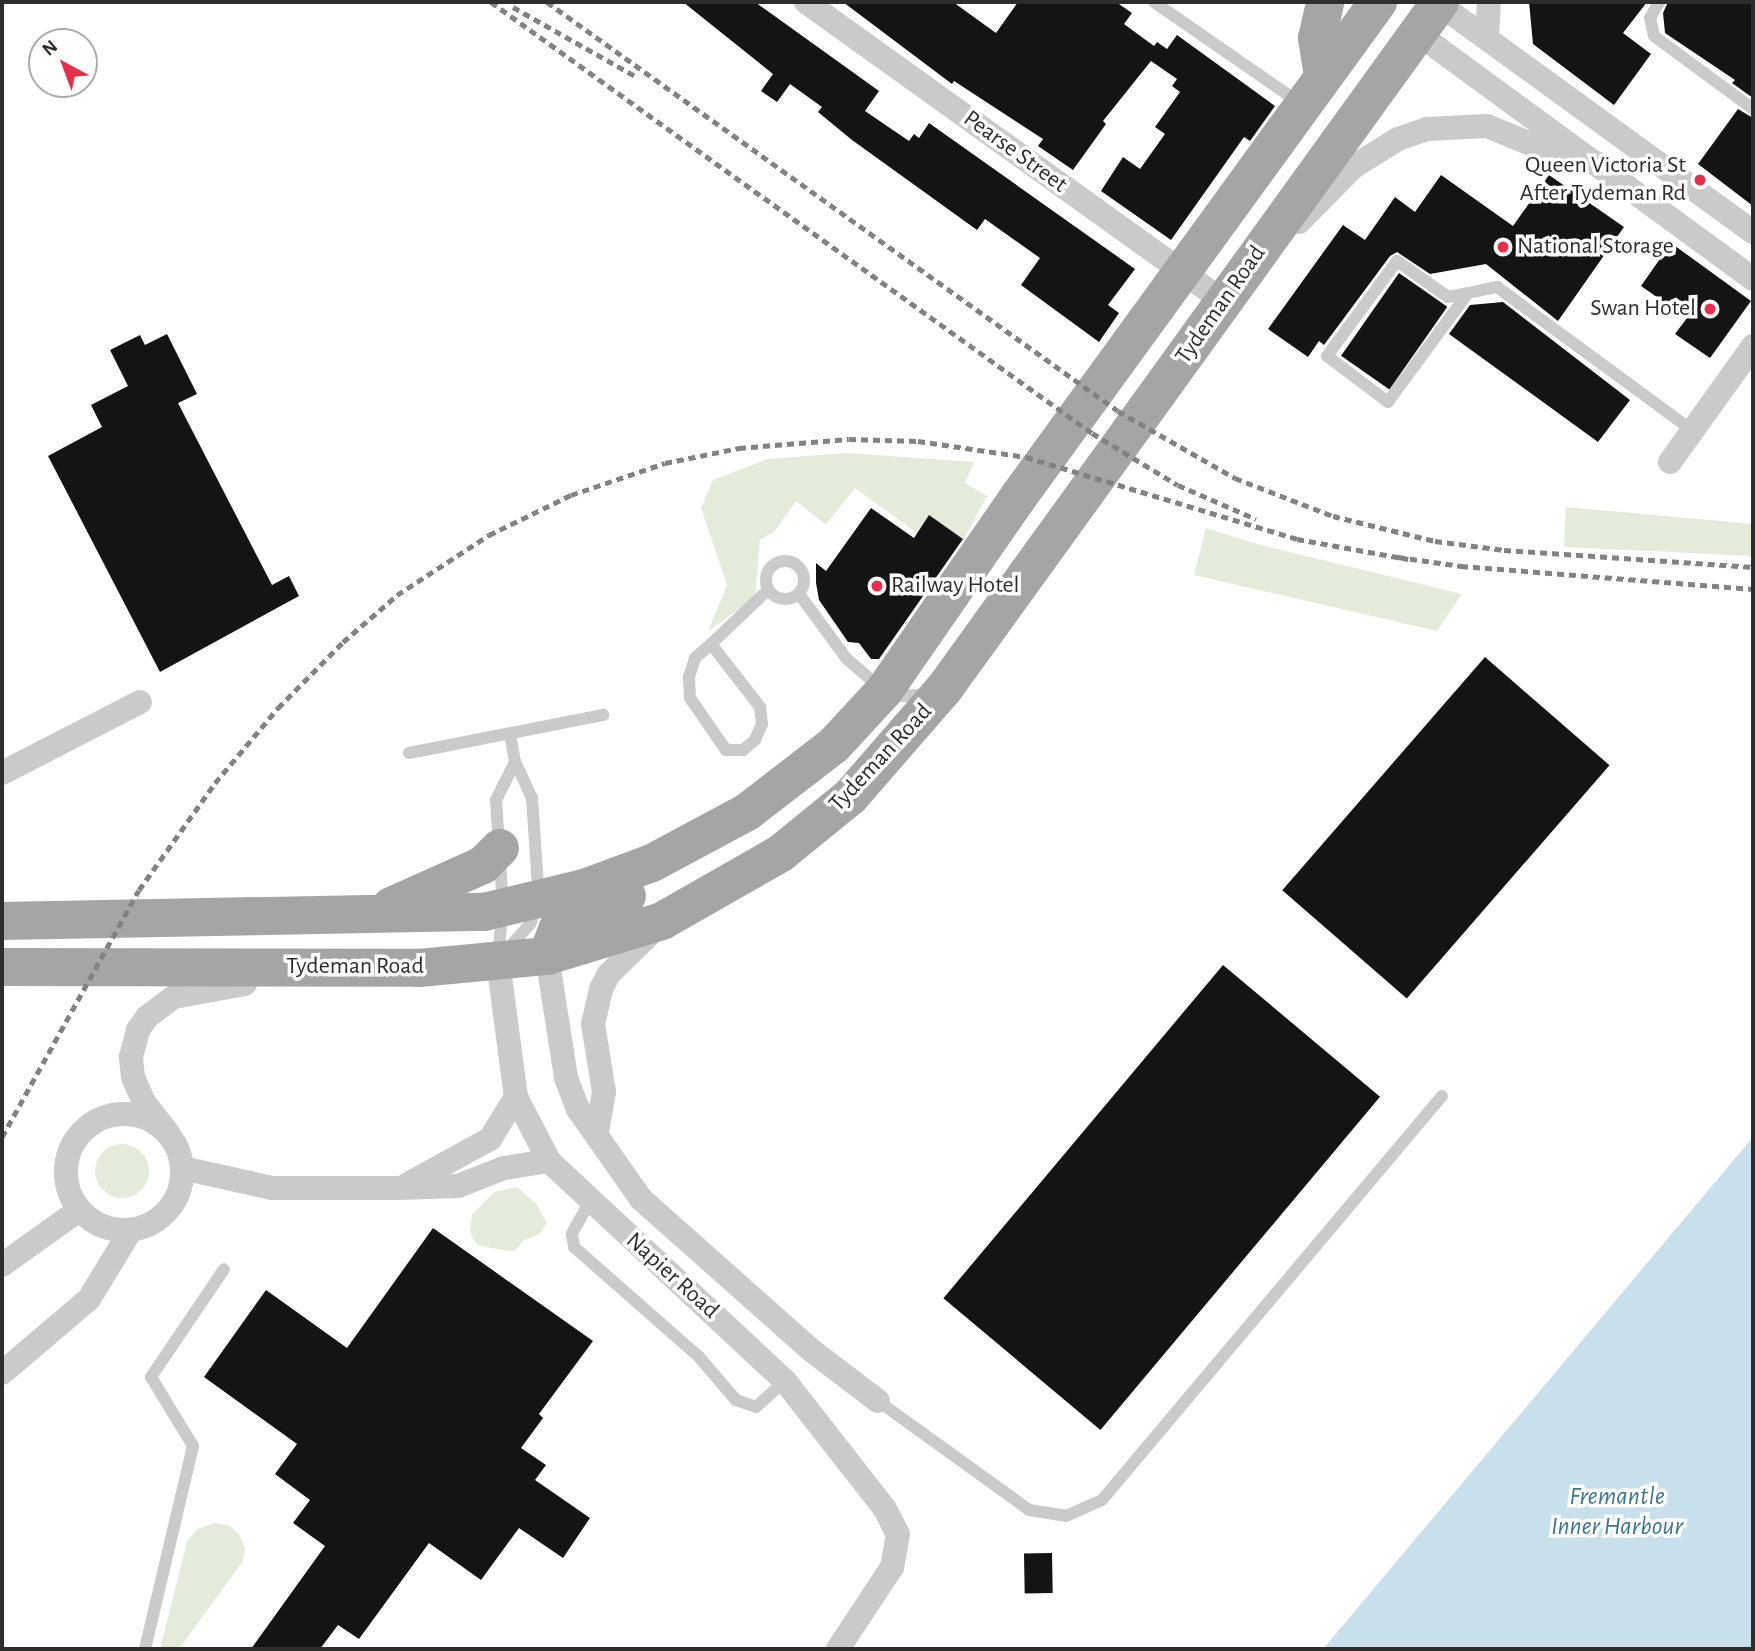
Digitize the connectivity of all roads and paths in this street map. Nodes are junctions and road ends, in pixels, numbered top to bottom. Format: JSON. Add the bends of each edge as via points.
{"nodes":[{"id":1,"x":806,"y":2,"type":"edge"},
{"id":2,"x":1154,"y":2,"type":"edge"},
{"id":3,"x":1325,"y":2,"type":"edge"},
{"id":4,"x":1377,"y":2,"type":"edge"},
{"id":5,"x":1489,"y":2,"type":"edge"},
{"id":6,"x":1659,"y":2,"type":"edge"},
{"id":7,"x":1433,"y":10,"type":"edge"},
{"id":8,"x":1486,"y":38,"type":"junction"},
{"id":9,"x":1313,"y":90,"type":"junction"},
{"id":10,"x":1753,"y":109,"type":"edge"},
{"id":11,"x":1597,"y":163,"type":"junction"},
{"id":12,"x":1753,"y":232,"type":"edge"},
{"id":13,"x":1181,"y":271,"type":"junction"},
{"id":14,"x":1753,"y":279,"type":"edge"},
{"id":15,"x":1468,"y":293,"type":"junction"},
{"id":16,"x":1223,"y":301,"type":"junction"},
{"id":17,"x":1753,"y":345,"type":"edge"},
{"id":18,"x":1692,"y":430,"type":"junction"},
{"id":19,"x":1670,"y":462,"type":"dead end"},
{"id":20,"x":768,"y":590,"type":"junction"},
{"id":21,"x":799,"y":593,"type":"junction"},
{"id":22,"x":711,"y":644,"type":"junction"},
{"id":23,"x":944,"y":689,"type":"junction"},
{"id":24,"x":884,"y":691,"type":"junction"},
{"id":25,"x":140,"y":702,"type":"dead end"},
{"id":26,"x":603,"y":715,"type":"dead end"},
{"id":27,"x":510,"y":734,"type":"junction"},
{"id":28,"x":409,"y":753,"type":"dead end"},
{"id":29,"x":515,"y":762,"type":"junction"},
{"id":30,"x":2,"y":773,"type":"edge"},
{"id":31,"x":747,"y":813,"type":"junction"},
{"id":32,"x":500,"y":848,"type":"junction"},
{"id":33,"x":521,"y":904,"type":"junction"},
{"id":34,"x":366,"y":915,"type":"junction"},
{"id":35,"x":2,"y":921,"type":"edge"},
{"id":36,"x":662,"y":921,"type":"junction"},
{"id":37,"x":547,"y":956,"type":"junction"},
{"id":38,"x":498,"y":961,"type":"junction"},
{"id":39,"x":2,"y":967,"type":"edge"},
{"id":40,"x":419,"y":968,"type":"junction"},
{"id":41,"x":1442,"y":1096,"type":"dead end"},
{"id":42,"x":516,"y":1097,"type":"junction"},
{"id":43,"x":597,"y":1132,"type":"junction"},
{"id":44,"x":168,"y":1133,"type":"junction"},
{"id":45,"x":549,"y":1161,"type":"junction"},
{"id":46,"x":182,"y":1168,"type":"junction"},
{"id":47,"x":398,"y":1188,"type":"junction"},
{"id":48,"x":590,"y":1201,"type":"junction"},
{"id":49,"x":79,"y":1210,"type":"junction"},
{"id":50,"x":131,"y":1230,"type":"junction"},
{"id":51,"x":2,"y":1265,"type":"edge"},
{"id":52,"x":223,"y":1269,"type":"dead end"},
{"id":53,"x":811,"y":1350,"type":"junction"},
{"id":54,"x":2,"y":1373,"type":"edge"},
{"id":55,"x":785,"y":1381,"type":"junction"},
{"id":56,"x":878,"y":1401,"type":"joint"},
{"id":57,"x":145,"y":1649,"type":"edge"},
{"id":58,"x":838,"y":1649,"type":"edge"}],
"edges":[{"from":1,"to":13,"type":"street","name":"Pearse Street"},
{"from":2,"to":9,"type":"lane"},
{"from":3,"to":9,"type":"main road"},
{"from":4,"to":7,"type":"main road"},
{"from":4,"to":9,"type":"main road","name":"Tydeman Road"},
{"from":5,"to":8,"type":"street"},
{"from":6,"to":10,"type":"lane","via":[[1650,18],[1654,36]]},
{"from":7,"to":8,"type":"street"},
{"from":7,"to":11,"type":"street"},
{"from":7,"to":16,"type":"main road","name":"Tydeman Road"},
{"from":8,"to":12,"type":"street"},
{"from":9,"to":13,"type":"main road","name":"Tydeman Road"},
{"from":11,"to":14,"type":"street"},
{"from":11,"to":16,"type":"street","via":[[1560,156],[1487,126],[1427,129],[1398,139],[1353,167]]},
{"from":13,"to":16,"type":"street","name":"Pearse Street"},
{"from":13,"to":24,"type":"main road","name":"Tydeman Road"},
{"from":15,"to":15,"type":"lane","via":[[1448,297],[1397,261],[1328,356],[1388,402]]},
{"from":15,"to":18,"type":"lane","via":[[1497,287]]},
{"from":16,"to":23,"type":"main road","name":"Tydeman Road"},
{"from":17,"to":18,"type":"street"},
{"from":18,"to":19,"type":"street"},
{"from":20,"to":21,"type":"lane","via":[[783,599]]},
{"from":20,"to":21,"type":"lane","via":[[765,578],[771,566],[789,560],[802,571],[804,583]]},
{"from":20,"to":22,"type":"lane"},
{"from":21,"to":24,"type":"lane","via":[[847,659]]},
{"from":22,"to":22,"type":"lane","via":[[760,707],[762,724],[755,740],[743,750],[726,750],[690,698],[689,677],[695,658]]},
{"from":23,"to":24,"type":"lane","via":[[904,696]]},
{"from":23,"to":36,"type":"main road","name":"Tydeman Road","via":[[850,797],[815,827],[742,879]]},
{"from":24,"to":31,"type":"main road","name":"Tydeman Road","via":[[835,745]]},
{"from":25,"to":30,"type":"street"},
{"from":26,"to":27,"type":"lane"},
{"from":27,"to":28,"type":"lane"},
{"from":27,"to":29,"type":"lane"},
{"from":29,"to":32,"type":"lane","via":[[496,800]]},
{"from":29,"to":33,"type":"lane","via":[[531,797]]},
{"from":31,"to":33,"type":"main road","name":"Tydeman Road","via":[[652,863]]},
{"from":31,"to":37,"type":"main road","via":[[692,867],[558,928]]},
{"from":32,"to":33,"type":"lane"},
{"from":32,"to":34,"type":"main road","via":[[482,865],[439,887]]},
{"from":33,"to":34,"type":"main road","name":"Tydeman Road","via":[[459,914]]},
{"from":33,"to":38,"type":"lane"},
{"from":33,"to":38,"type":"lane","via":[[530,924]]},
{"from":34,"to":35,"type":"main road","name":"Tydeman Road"},
{"from":36,"to":37,"type":"main road","name":"Tydeman Road"},
{"from":36,"to":43,"type":"street","via":[[601,989],[593,1024],[604,1093]]},
{"from":37,"to":38,"type":"main road","name":"Tydeman Road"},
{"from":37,"to":43,"type":"street","name":"Napier Road","via":[[566,1078],[578,1109]]},
{"from":38,"to":40,"type":"main road","name":"Tydeman Road"},
{"from":38,"to":42,"type":"street","name":"Napier Road"},
{"from":39,"to":40,"type":"main road","name":"Tydeman Road"},
{"from":40,"to":44,"type":"street","via":[[362,984],[224,985],[174,997],[158,1006],[138,1030],[131,1057],[137,1088]]},
{"from":41,"to":56,"type":"lane","via":[[1102,1500],[1066,1516],[1029,1510]]},
{"from":42,"to":45,"type":"street","name":"Napier Road"},
{"from":42,"to":47,"type":"street","via":[[490,1139],[452,1164]]},
{"from":43,"to":53,"type":"street","name":"Napier Road","via":[[641,1199]]},
{"from":44,"to":46,"type":"street"},
{"from":44,"to":49,"type":"street","via":[[133,1114],[113,1114],[85,1128],[69,1153],[65,1173]]},
{"from":45,"to":47,"type":"street","via":[[504,1168],[458,1186]]},
{"from":45,"to":48,"type":"street","name":"Napier Road"},
{"from":46,"to":47,"type":"street","via":[[272,1188]]},
{"from":46,"to":50,"type":"street","via":[[169,1209],[152,1223]]},
{"from":48,"to":55,"type":"street","name":"Napier Road"},
{"from":48,"to":55,"type":"lane","via":[[572,1234],[574,1247],[699,1356],[736,1400],[756,1407]]},
{"from":49,"to":50,"type":"street","via":[[99,1225]]},
{"from":49,"to":51,"type":"street"},
{"from":50,"to":54,"type":"street","via":[[89,1299]]},
{"from":52,"to":57,"type":"lane","via":[[151,1377],[192,1446]]},
{"from":53,"to":55,"type":"street"},
{"from":53,"to":56,"type":"street","name":"Napier Road"},
{"from":55,"to":58,"type":"street","name":"Napier Road","via":[[885,1509],[898,1534],[892,1567]]}]}
